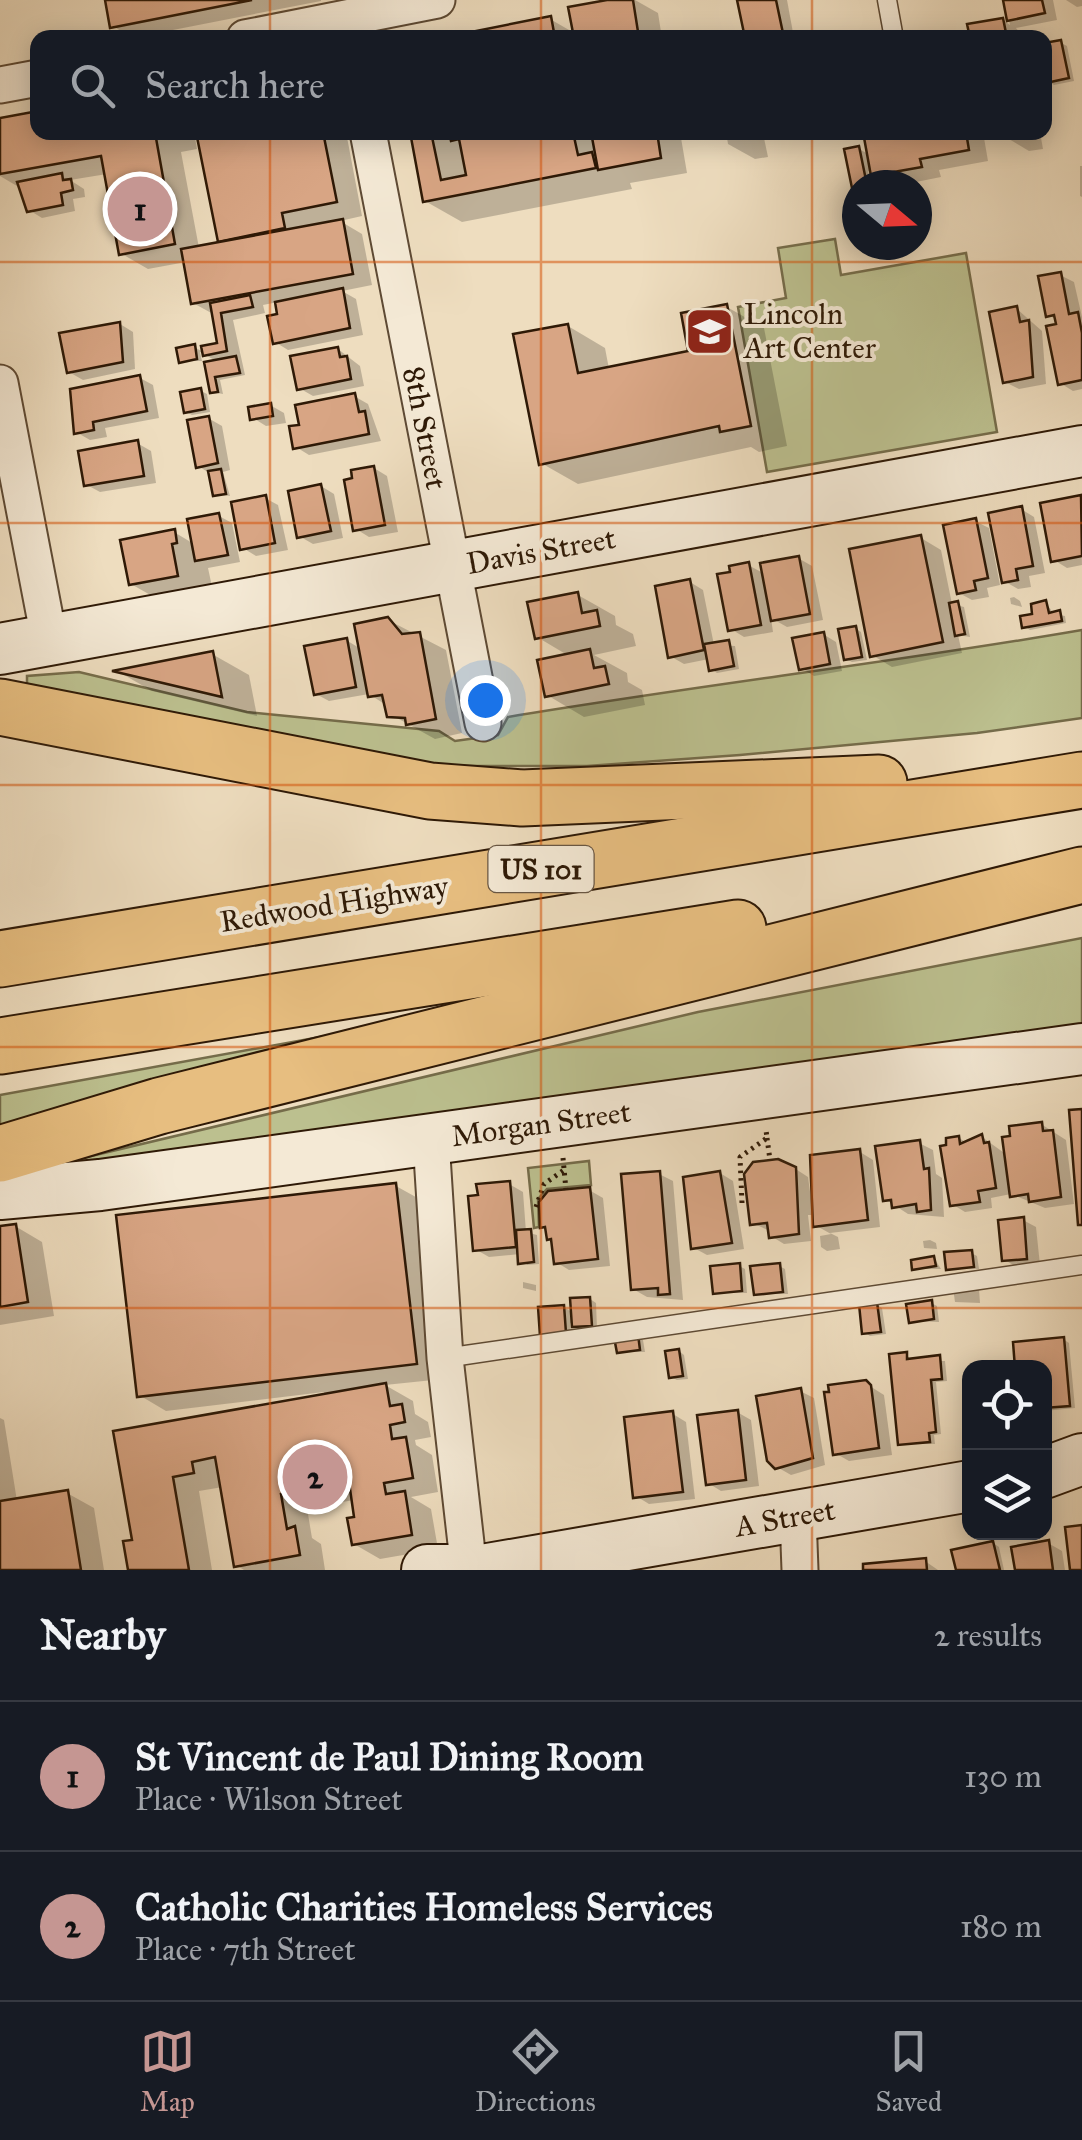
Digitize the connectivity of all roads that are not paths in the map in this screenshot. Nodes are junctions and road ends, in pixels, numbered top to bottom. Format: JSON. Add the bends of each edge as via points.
{"nodes":[{"id":1,"x":437,"y":0,"type":"edge"},
{"id":2,"x":887,"y":0,"type":"edge"},
{"id":3,"x":347,"y":18,"type":"edge"},
{"id":4,"x":286,"y":30,"type":"edge"},
{"id":5,"x":892,"y":30,"type":"edge"},
{"id":6,"x":30,"y":79,"type":"edge"},
{"id":7,"x":0,"y":85,"type":"edge"},
{"id":8,"x":370,"y":140,"type":"edge"},
{"id":9,"x":0,"y":384,"type":"edge"},
{"id":10,"x":1082,"y":452,"type":"edge"},
{"id":11,"x":452,"y":567,"type":"junction"},
{"id":12,"x":49,"y":638,"type":"junction"},
{"id":13,"x":0,"y":648,"type":"edge"},
{"id":14,"x":0,"y":707,"type":"edge"},
{"id":15,"x":483,"y":723,"type":"dead end"},
{"id":16,"x":1082,"y":776,"type":"edge"},
{"id":17,"x":1082,"y":874,"type":"edge"},
{"id":18,"x":0,"y":959,"type":"edge"},
{"id":19,"x":0,"y":1046,"type":"edge"},
{"id":20,"x":1082,"y":1049,"type":"edge"},
{"id":21,"x":432,"y":1140,"type":"junction"},
{"id":22,"x":0,"y":1154,"type":"edge"},
{"id":23,"x":0,"y":1194,"type":"edge"},
{"id":24,"x":1082,"y":1265,"type":"edge"},
{"id":25,"x":445,"y":1358,"type":"junction"},
{"id":26,"x":1082,"y":1459,"type":"edge"},
{"id":27,"x":1052,"y":1469,"type":"edge"},
{"id":28,"x":962,"y":1487,"type":"edge"},
{"id":29,"x":798,"y":1516,"type":"junction"},
{"id":30,"x":427,"y":1570,"type":"edge"},
{"id":31,"x":453,"y":1570,"type":"edge"},
{"id":32,"x":469,"y":1570,"type":"edge"},
{"id":33,"x":482,"y":1570,"type":"edge"},
{"id":34,"x":800,"y":1570,"type":"edge"}],
"edges":[{"from":1,"to":3,"type":"street"},
{"from":2,"to":5,"type":"lane"},
{"from":3,"to":4,"type":"street"},
{"from":6,"to":7,"type":"street"},
{"from":8,"to":11,"type":"street","name":"8th Street"},
{"from":9,"to":12,"type":"street"},
{"from":10,"to":11,"type":"street","name":"Davis Street","via":[[828,511]]},
{"from":11,"to":12,"type":"street","name":"Davis Street"},
{"from":11,"to":15,"type":"street","name":"8th Street"},
{"from":12,"to":13,"type":"street","name":"Davis Street"},
{"from":14,"to":16,"type":"highway","via":[[430,791],[522,798]]},
{"from":16,"to":18,"type":"highway","name":"Redwood Highway","number":"US 101"},
{"from":17,"to":19,"type":"highway"},
{"from":17,"to":22,"type":"highway","via":[[159,1106]]},
{"from":20,"to":21,"type":"street","name":"Morgan Street","via":[[763,1116]]},
{"from":21,"to":23,"type":"street","name":"Morgan Street","via":[[56,1196]]},
{"from":21,"to":25,"type":"street"},
{"from":24,"to":25,"type":"lane"},
{"from":25,"to":32,"type":"street"},
{"from":26,"to":27,"type":"street"},
{"from":28,"to":29,"type":"street","name":"A Street"},
{"from":29,"to":33,"type":"street","name":"A Street"},
{"from":29,"to":34,"type":"street"},
{"from":30,"to":31,"type":"street"}]}
